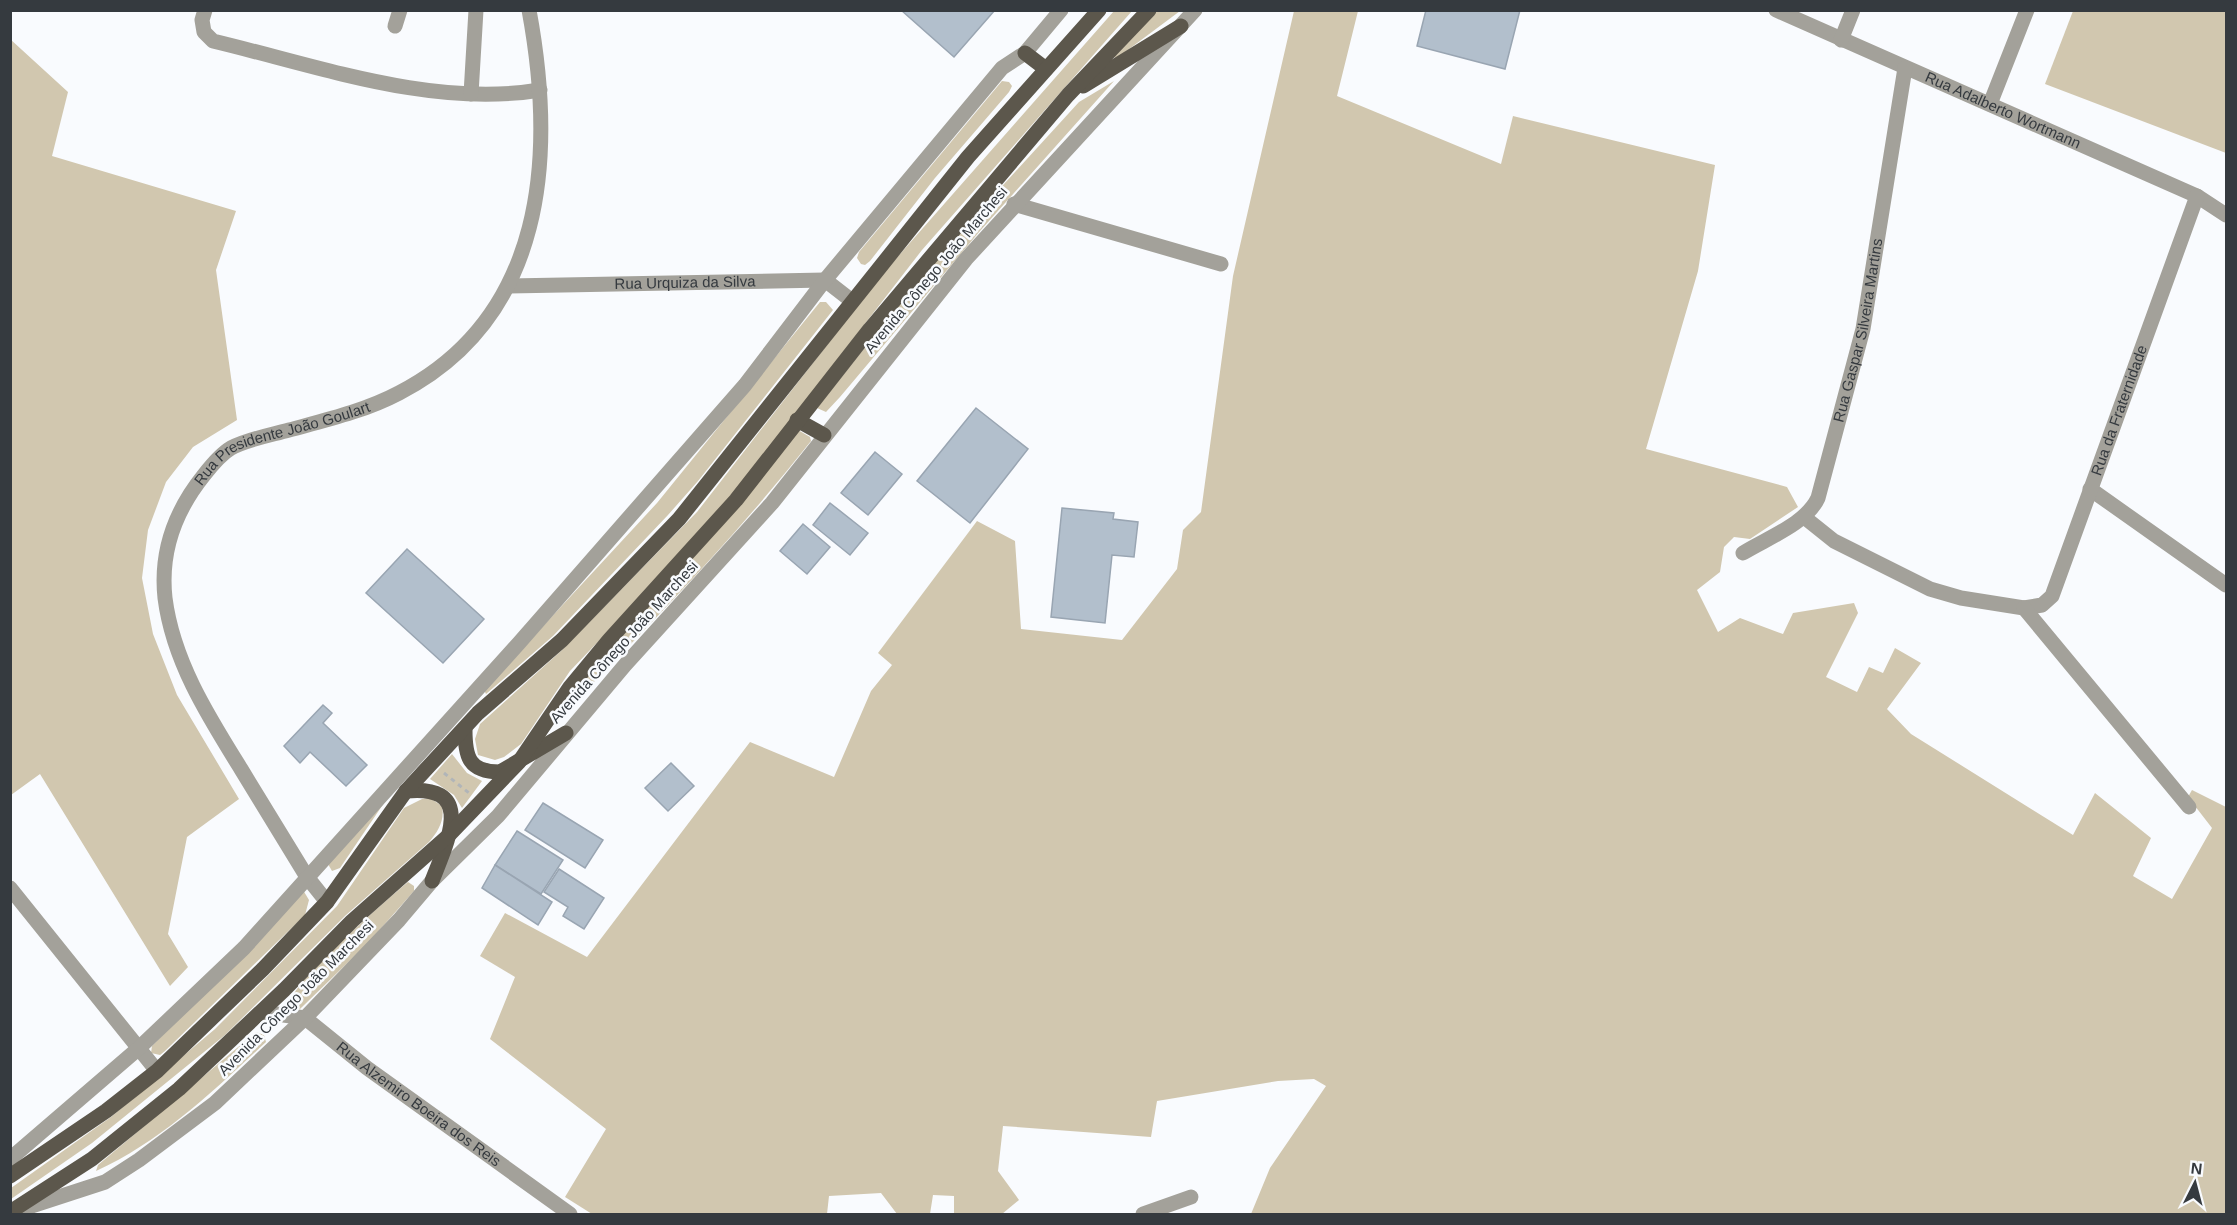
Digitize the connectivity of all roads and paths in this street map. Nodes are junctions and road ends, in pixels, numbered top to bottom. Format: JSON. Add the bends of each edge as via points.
{"nodes":[{"id":1,"x":205,"y":10,"type":"edge"},
{"id":2,"x":400,"y":10,"type":"edge"},
{"id":3,"x":476,"y":10,"type":"edge"},
{"id":4,"x":530,"y":10,"type":"edge"},
{"id":5,"x":1061,"y":10,"type":"edge"},
{"id":6,"x":1099,"y":10,"type":"edge"},
{"id":7,"x":1149,"y":10,"type":"edge"},
{"id":8,"x":1195,"y":10,"type":"edge"},
{"id":9,"x":1776,"y":10,"type":"edge"},
{"id":10,"x":1853,"y":10,"type":"edge"},
{"id":11,"x":2027,"y":10,"type":"edge"},
{"id":12,"x":395,"y":26,"type":"dead end"},
{"id":13,"x":1181,"y":26,"type":"junction"},
{"id":14,"x":1841,"y":40,"type":"junction"},
{"id":15,"x":1025,"y":53,"type":"junction"},
{"id":16,"x":1905,"y":68,"type":"junction"},
{"id":17,"x":1046,"y":69,"type":"junction"},
{"id":18,"x":540,"y":90,"type":"junction"},
{"id":19,"x":471,"y":94,"type":"junction"},
{"id":20,"x":1068,"y":95,"type":"junction"},
{"id":21,"x":1990,"y":104,"type":"junction"},
{"id":22,"x":2197,"y":196,"type":"junction"},
{"id":23,"x":1014,"y":204,"type":"junction"},
{"id":24,"x":2226,"y":215,"type":"edge"},
{"id":25,"x":1221,"y":264,"type":"dead end"},
{"id":26,"x":825,"y":280,"type":"junction"},
{"id":27,"x":509,"y":286,"type":"junction"},
{"id":28,"x":852,"y":301,"type":"junction"},
{"id":29,"x":797,"y":420,"type":"junction"},
{"id":30,"x":824,"y":435,"type":"junction"},
{"id":31,"x":2090,"y":489,"type":"junction"},
{"id":32,"x":1804,"y":517,"type":"junction"},
{"id":33,"x":1743,"y":553,"type":"dead end"},
{"id":34,"x":2226,"y":585,"type":"edge"},
{"id":35,"x":2024,"y":608,"type":"junction"},
{"id":36,"x":465,"y":730,"type":"junction"},
{"id":37,"x":566,"y":733,"type":"junction"},
{"id":38,"x":519,"y":762,"type":"junction"},
{"id":39,"x":429,"y":766,"type":"junction"},
{"id":40,"x":406,"y":791,"type":"junction"},
{"id":41,"x":480,"y":802,"type":"junction"},
{"id":42,"x":2189,"y":807,"type":"dead end"},
{"id":43,"x":448,"y":836,"type":"junction"},
{"id":44,"x":307,"y":877,"type":"junction"},
{"id":45,"x":432,"y":880,"type":"junction"},
{"id":46,"x":10,"y":888,"type":"edge"},
{"id":47,"x":327,"y":902,"type":"junction"},
{"id":48,"x":262,"y":1012,"type":"junction"},
{"id":49,"x":305,"y":1018,"type":"junction"},
{"id":50,"x":140,"y":1048,"type":"junction"},
{"id":51,"x":157,"y":1071,"type":"junction"},
{"id":52,"x":10,"y":1159,"type":"edge"},
{"id":53,"x":10,"y":1176,"type":"edge"},
{"id":54,"x":1191,"y":1197,"type":"dead end"},
{"id":55,"x":10,"y":1212,"type":"edge"},
{"id":56,"x":570,"y":1215,"type":"edge"},
{"id":57,"x":1143,"y":1215,"type":"edge"}],
"edges":[{"from":1,"to":19,"type":"street","via":[[204,32],[213,41],[410,88]]},
{"from":2,"to":12,"type":"street"},
{"from":3,"to":19,"type":"street"},
{"from":4,"to":18,"type":"street","name":"Rua Presidente João Goulart"},
{"from":5,"to":15,"type":"street"},
{"from":6,"to":17,"type":"main road"},
{"from":7,"to":20,"type":"main road","name":"Avenida Cônego João Marchesi"},
{"from":8,"to":13,"type":"street","name":"Avenida Cônego João Marchesi"},
{"from":9,"to":14,"type":"street","name":"Rua Adalberto Wortmann"},
{"from":10,"to":14,"type":"street"},
{"from":11,"to":21,"type":"street"},
{"from":13,"to":20,"type":"main road"},
{"from":13,"to":23,"type":"street","name":"Avenida Cônego João Marchesi"},
{"from":14,"to":16,"type":"street","name":"Rua Adalberto Wortmann"},
{"from":15,"to":17,"type":"main road"},
{"from":15,"to":26,"type":"street","via":[[1002,68]]},
{"from":16,"to":21,"type":"street","name":"Rua Adalberto Wortmann"},
{"from":16,"to":32,"type":"street","name":"Rua Gaspar Silveira Martins","via":[[1863,329],[1818,498]]},
{"from":17,"to":28,"type":"main road","via":[[968,157]]},
{"from":18,"to":19,"type":"street","via":[[506,95]]},
{"from":18,"to":27,"type":"street","name":"Rua Presidente João Goulart","via":[[541,168],[535,209]]},
{"from":20,"to":29,"type":"main road","name":"Avenida Cônego João Marchesi"},
{"from":21,"to":22,"type":"street","name":"Rua Adalberto Wortmann"},
{"from":22,"to":24,"type":"street","name":"Rua Adalberto Wortmann"},
{"from":22,"to":31,"type":"street","name":"Rua da Fraternidade"},
{"from":23,"to":25,"type":"street"},
{"from":23,"to":30,"type":"street","name":"Avenida Cônego João Marchesi"},
{"from":26,"to":27,"type":"street","name":"Rua Urquiza da Silva"},
{"from":26,"to":28,"type":"street"},
{"from":26,"to":44,"type":"street","via":[[745,385],[588,566]]},
{"from":27,"to":44,"type":"street","name":"Rua Presidente João Goulart","via":[[483,323],[428,375],[399,393],[370,406],[231,448],[192,490],[175,520],[166,556],[165,598],[179,653],[203,707]]},
{"from":28,"to":36,"type":"main road","via":[[679,519],[562,640],[478,713]]},
{"from":29,"to":30,"type":"main road"},
{"from":29,"to":38,"type":"main road","name":"Avenida Cônego João Marchesi","via":[[736,500],[570,687]]},
{"from":30,"to":37,"type":"street","name":"Avenida Cônego João Marchesi","via":[[772,503]]},
{"from":31,"to":34,"type":"street"},
{"from":31,"to":35,"type":"street","name":"Rua da Fraternidade","via":[[2052,596],[2042,605]]},
{"from":32,"to":33,"type":"street","name":"Rua Gaspar Silveira Martins"},
{"from":32,"to":35,"type":"street","via":[[1834,541],[1930,589]]},
{"from":35,"to":42,"type":"street"},
{"from":36,"to":38,"type":"main road","via":[[465,750],[477,767],[500,772]]},
{"from":36,"to":39,"type":"main road"},
{"from":37,"to":38,"type":"main road"},
{"from":37,"to":45,"type":"street","name":"Avenida Cônego João Marchesi","via":[[498,816]]},
{"from":38,"to":41,"type":"main road","name":"Avenida Cônego João Marchesi"},
{"from":39,"to":40,"type":"main road"},
{"from":39,"to":41,"type":"path"},
{"from":40,"to":43,"type":"main road","via":[[425,789],[447,800],[452,821]]},
{"from":40,"to":47,"type":"main road"},
{"from":41,"to":43,"type":"main road","name":"Avenida Cônego João Marchesi"},
{"from":43,"to":45,"type":"main road"},
{"from":43,"to":48,"type":"main road","name":"Avenida Cônego João Marchesi","via":[[352,921]]},
{"from":44,"to":47,"type":"street","name":"Rua Presidente João Goulart"},
{"from":44,"to":50,"type":"street","via":[[244,948]]},
{"from":45,"to":49,"type":"street","name":"Avenida Cônego João Marchesi"},
{"from":46,"to":50,"type":"street"},
{"from":47,"to":51,"type":"main road"},
{"from":48,"to":49,"type":"street"},
{"from":48,"to":55,"type":"main road","name":"Avenida Cônego João Marchesi","via":[[179,1089],[92,1159]]},
{"from":49,"to":55,"type":"street","name":"Avenida Cônego João Marchesi","via":[[215,1102],[139,1160],[105,1182]]},
{"from":49,"to":56,"type":"street","name":"Rua Alzemiro Boeira dos Reis","via":[[367,1068]]},
{"from":50,"to":51,"type":"street"},
{"from":50,"to":52,"type":"street"},
{"from":51,"to":53,"type":"main road"},
{"from":54,"to":57,"type":"street"}]}
